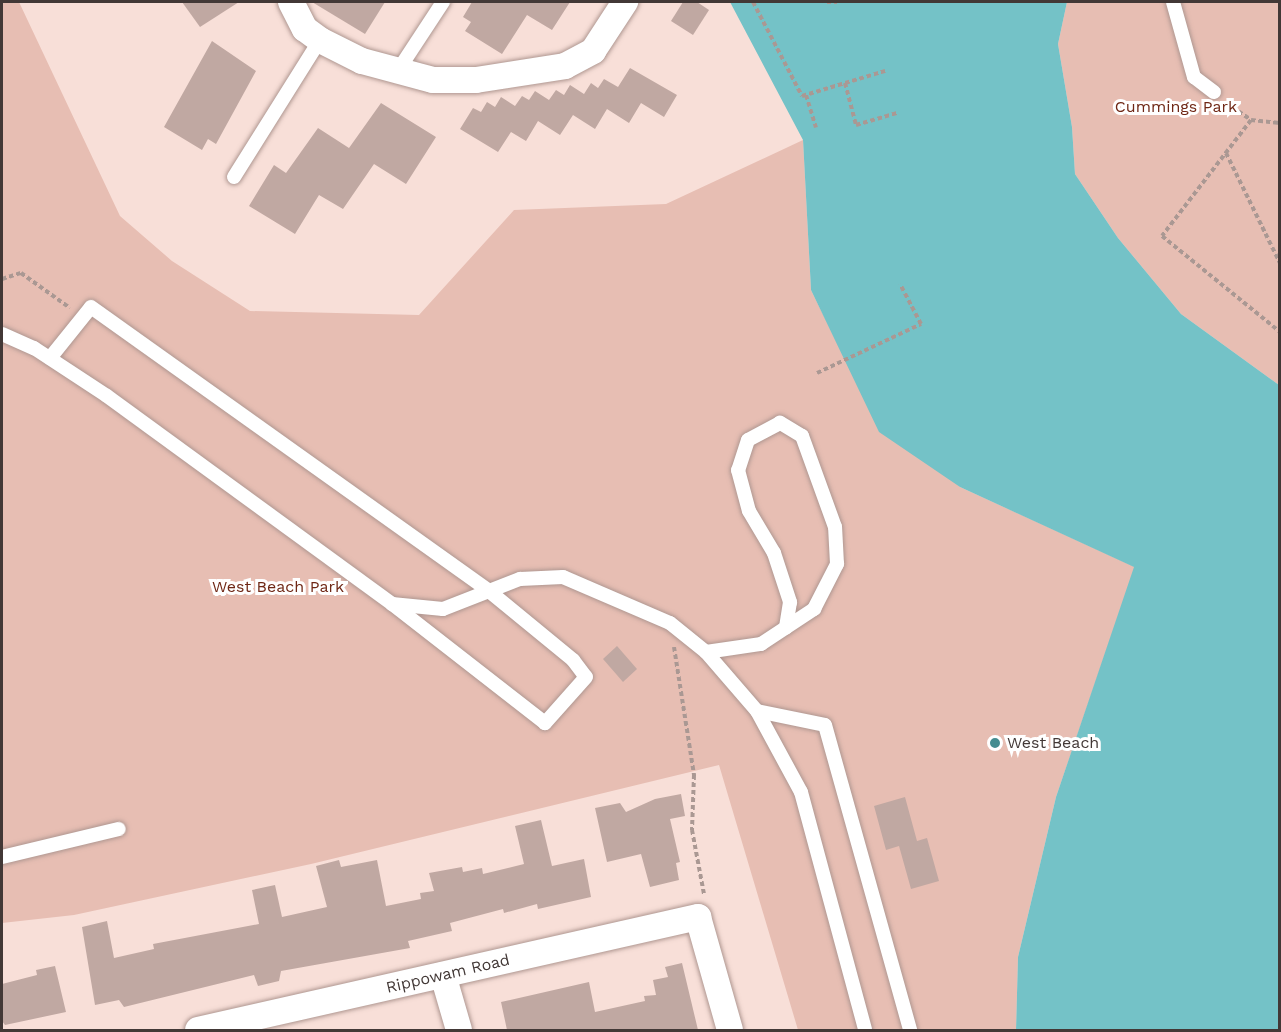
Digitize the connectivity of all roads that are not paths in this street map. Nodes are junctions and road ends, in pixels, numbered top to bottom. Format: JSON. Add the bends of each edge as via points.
{"nodes":[{"id":1,"x":291,"y":2,"type":"edge"},
{"id":2,"x":443,"y":2,"type":"edge"},
{"id":3,"x":625,"y":2,"type":"edge"},
{"id":4,"x":1173,"y":2,"type":"edge"},
{"id":5,"x":320,"y":40,"type":"junction"},
{"id":6,"x":397,"y":72,"type":"junction"},
{"id":7,"x":1214,"y":92,"type":"road end"},
{"id":8,"x":234,"y":177,"type":"dead end"},
{"id":9,"x":2,"y":334,"type":"edge"},
{"id":10,"x":50,"y":358,"type":"junction"},
{"id":11,"x":489,"y":591,"type":"junction"},
{"id":12,"x":392,"y":604,"type":"junction"},
{"id":13,"x":786,"y":628,"type":"junction"},
{"id":14,"x":706,"y":652,"type":"junction"},
{"id":15,"x":757,"y":711,"type":"junction"},
{"id":16,"x":119,"y":829,"type":"dead end"},
{"id":17,"x":2,"y":857,"type":"edge"},
{"id":18,"x":443,"y":975,"type":"junction"},
{"id":19,"x":198,"y":1030,"type":"edge"},
{"id":20,"x":459,"y":1030,"type":"edge"},
{"id":21,"x":730,"y":1030,"type":"edge"},
{"id":22,"x":865,"y":1030,"type":"edge"},
{"id":23,"x":910,"y":1030,"type":"edge"}],
"edges":[{"from":1,"to":5,"type":"street","via":[[305,28]]},
{"from":2,"to":6,"type":"lane"},
{"from":3,"to":6,"type":"street","via":[[593,51],[565,66],[476,80],[433,80]]},
{"from":4,"to":7,"type":"lane","via":[[1194,77]]},
{"from":5,"to":6,"type":"street"},
{"from":5,"to":8,"type":"lane"},
{"from":9,"to":10,"type":"lane"},
{"from":10,"to":11,"type":"lane","via":[[91,307]]},
{"from":10,"to":12,"type":"lane"},
{"from":11,"to":12,"type":"lane","via":[[442,609]]},
{"from":11,"to":12,"type":"lane","via":[[573,660],[586,677],[545,723]]},
{"from":11,"to":14,"type":"lane","via":[[520,579],[563,577],[670,623]]},
{"from":13,"to":13,"type":"lane","via":[[814,609],[837,564],[835,527],[802,436],[780,423],[748,440],[738,470],[749,511],[774,552],[787,592],[790,602]]},
{"from":13,"to":14,"type":"lane","via":[[761,644]]},
{"from":14,"to":15,"type":"lane"},
{"from":15,"to":22,"type":"lane","via":[[801,792]]},
{"from":15,"to":23,"type":"lane","via":[[825,725]]},
{"from":16,"to":17,"type":"lane"},
{"from":18,"to":19,"type":"street","name":"Rippowam Road"},
{"from":18,"to":20,"type":"street"},
{"from":18,"to":21,"type":"street","name":"Rippowam Road","via":[[698,917]]}]}
